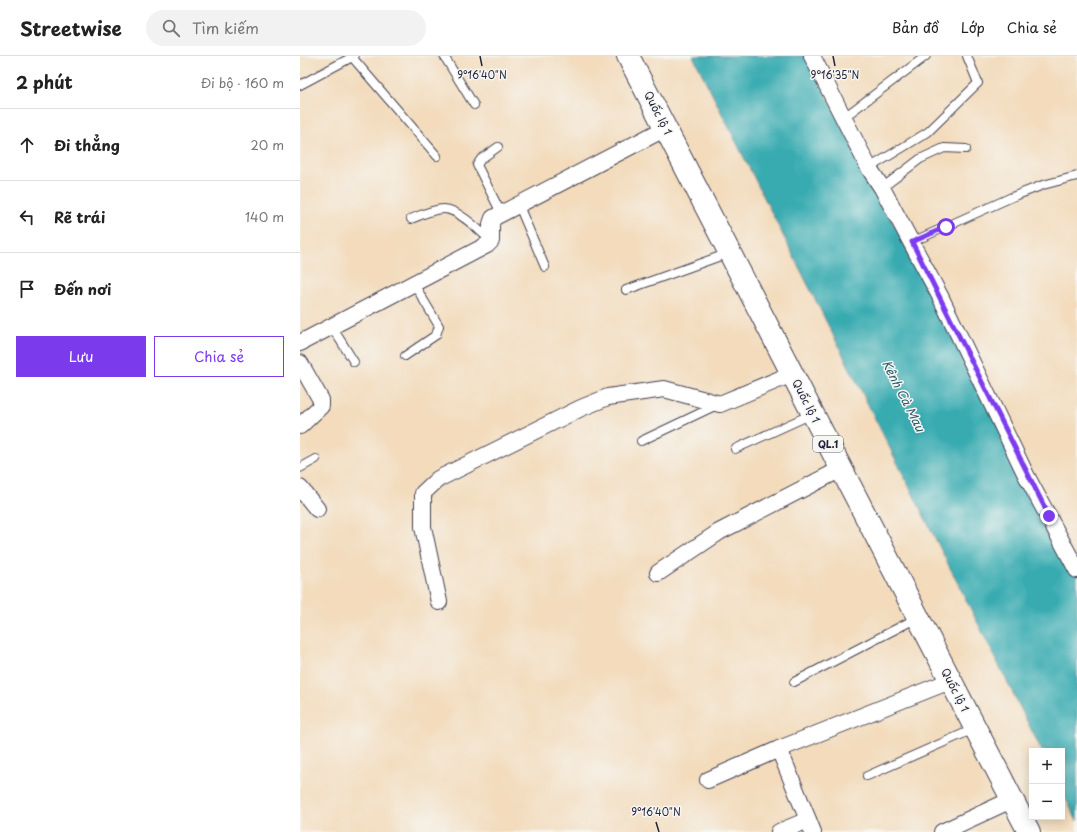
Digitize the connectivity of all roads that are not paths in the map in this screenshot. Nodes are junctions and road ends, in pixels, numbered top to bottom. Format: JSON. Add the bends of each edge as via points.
{"nodes":[{"id":1,"x":444,"y":56,"type":"edge"},
{"id":2,"x":628,"y":56,"type":"edge"},
{"id":3,"x":812,"y":56,"type":"edge"},
{"id":4,"x":926,"y":56,"type":"edge"},
{"id":5,"x":967,"y":56,"type":"edge"},
{"id":6,"x":353,"y":57,"type":"edge"},
{"id":7,"x":300,"y":85,"type":"edge"},
{"id":8,"x":474,"y":106,"type":"dead end"},
{"id":9,"x":843,"y":118,"type":"junction"},
{"id":10,"x":666,"y":128,"type":"junction"},
{"id":11,"x":498,"y":148,"type":"dead end"},
{"id":12,"x":966,"y":149,"type":"dead end"},
{"id":13,"x":437,"y":156,"type":"dead end"},
{"id":14,"x":869,"y":168,"type":"junction"},
{"id":15,"x":1077,"y":176,"type":"edge"},
{"id":16,"x":882,"y":188,"type":"junction"},
{"id":17,"x":518,"y":206,"type":"junction"},
{"id":18,"x":502,"y":215,"type":"junction"},
{"id":19,"x":411,"y":219,"type":"dead end"},
{"id":20,"x":491,"y":241,"type":"junction"},
{"id":21,"x":912,"y":242,"type":"junction"},
{"id":22,"x":729,"y":252,"type":"junction"},
{"id":23,"x":545,"y":267,"type":"dead end"},
{"id":24,"x":414,"y":284,"type":"junction"},
{"id":25,"x":626,"y":290,"type":"dead end"},
{"id":26,"x":332,"y":327,"type":"junction"},
{"id":27,"x":300,"y":343,"type":"edge"},
{"id":28,"x":404,"y":356,"type":"dead end"},
{"id":29,"x":354,"y":362,"type":"dead end"},
{"id":30,"x":302,"y":370,"type":"edge"},
{"id":31,"x":792,"y":374,"type":"junction"},
{"id":32,"x":720,"y":404,"type":"junction"},
{"id":33,"x":812,"y":413,"type":"junction"},
{"id":34,"x":300,"y":426,"type":"edge"},
{"id":35,"x":641,"y":441,"type":"dead end"},
{"id":36,"x":735,"y":449,"type":"dead end"},
{"id":37,"x":316,"y":459,"type":"dead end"},
{"id":38,"x":300,"y":468,"type":"edge"},
{"id":39,"x":841,"y":469,"type":"junction"},
{"id":40,"x":300,"y":488,"type":"edge"},
{"id":41,"x":316,"y":509,"type":"dead end"},
{"id":42,"x":1077,"y":570,"type":"edge"},
{"id":43,"x":658,"y":573,"type":"dead end"},
{"id":44,"x":439,"y":602,"type":"dead end"},
{"id":45,"x":917,"y":617,"type":"junction"},
{"id":46,"x":950,"y":681,"type":"junction"},
{"id":47,"x":794,"y":682,"type":"dead end"},
{"id":48,"x":975,"y":729,"type":"junction"},
{"id":49,"x":779,"y":749,"type":"junction"},
{"id":50,"x":867,"y":776,"type":"dead end"},
{"id":51,"x":708,"y":780,"type":"dead end"},
{"id":52,"x":1011,"y":800,"type":"junction"},
{"id":53,"x":810,"y":826,"type":"edge"},
{"id":54,"x":1025,"y":831,"type":"edge"},
{"id":55,"x":779,"y":832,"type":"edge"},
{"id":56,"x":942,"y":832,"type":"edge"}],
"edges":[{"from":1,"to":8,"type":"lane"},
{"from":2,"to":10,"type":"highway","name":"Quốc lộ 1","number":"QL.1"},
{"from":3,"to":9,"type":"street"},
{"from":4,"to":9,"type":"lane"},
{"from":5,"to":14,"type":"lane","via":[[978,83],[928,132]]},
{"from":6,"to":7,"type":"lane"},
{"from":6,"to":13,"type":"lane"},
{"from":9,"to":14,"type":"street"},
{"from":10,"to":17,"type":"street"},
{"from":10,"to":22,"type":"highway","name":"Quốc lộ 1","number":"QL.1"},
{"from":11,"to":18,"type":"lane","via":[[481,158],[478,165]]},
{"from":12,"to":16,"type":"lane","via":[[944,148],[920,159]]},
{"from":14,"to":16,"type":"street"},
{"from":15,"to":21,"type":"lane","via":[[1012,197]]},
{"from":16,"to":21,"type":"street"},
{"from":17,"to":18,"type":"street"},
{"from":17,"to":23,"type":"lane"},
{"from":18,"to":20,"type":"street","via":[[491,221]]},
{"from":19,"to":20,"type":"lane","via":[[435,210],[446,209],[471,223]]},
{"from":20,"to":24,"type":"street"},
{"from":21,"to":42,"type":"street","via":[[1026,475]]},
{"from":22,"to":25,"type":"lane"},
{"from":22,"to":31,"type":"highway","name":"Quốc lộ 1","number":"QL.1"},
{"from":24,"to":26,"type":"street"},
{"from":24,"to":28,"type":"lane","via":[[439,326],[436,335]]},
{"from":26,"to":27,"type":"street"},
{"from":26,"to":29,"type":"lane"},
{"from":30,"to":34,"type":"street","via":[[321,400],[321,406]]},
{"from":31,"to":32,"type":"street"},
{"from":31,"to":33,"type":"highway","name":"Quốc lộ 1","number":"QL.1"},
{"from":32,"to":35,"type":"lane"},
{"from":32,"to":44,"type":"street","via":[[664,389],[608,397],[438,478],[423,493],[423,527]]},
{"from":33,"to":36,"type":"lane"},
{"from":33,"to":39,"type":"highway","name":"Quốc lộ 1","number":"QL.1"},
{"from":37,"to":38,"type":"lane"},
{"from":39,"to":43,"type":"street","via":[[719,532]]},
{"from":39,"to":45,"type":"highway","name":"Quốc lộ 1","number":"QL.1"},
{"from":40,"to":41,"type":"street"},
{"from":45,"to":46,"type":"highway","name":"Quốc lộ 1","number":"QL.1"},
{"from":45,"to":47,"type":"lane"},
{"from":46,"to":48,"type":"highway","name":"Quốc lộ 1","number":"QL.1"},
{"from":46,"to":49,"type":"street"},
{"from":48,"to":50,"type":"lane"},
{"from":48,"to":52,"type":"highway","name":"Quốc lộ 1","number":"QL.1"},
{"from":49,"to":51,"type":"street"},
{"from":49,"to":53,"type":"street"},
{"from":52,"to":54,"type":"highway","name":"Quốc lộ 1","number":"QL.1"},
{"from":52,"to":56,"type":"street"},
{"from":53,"to":55,"type":"street"}]}
